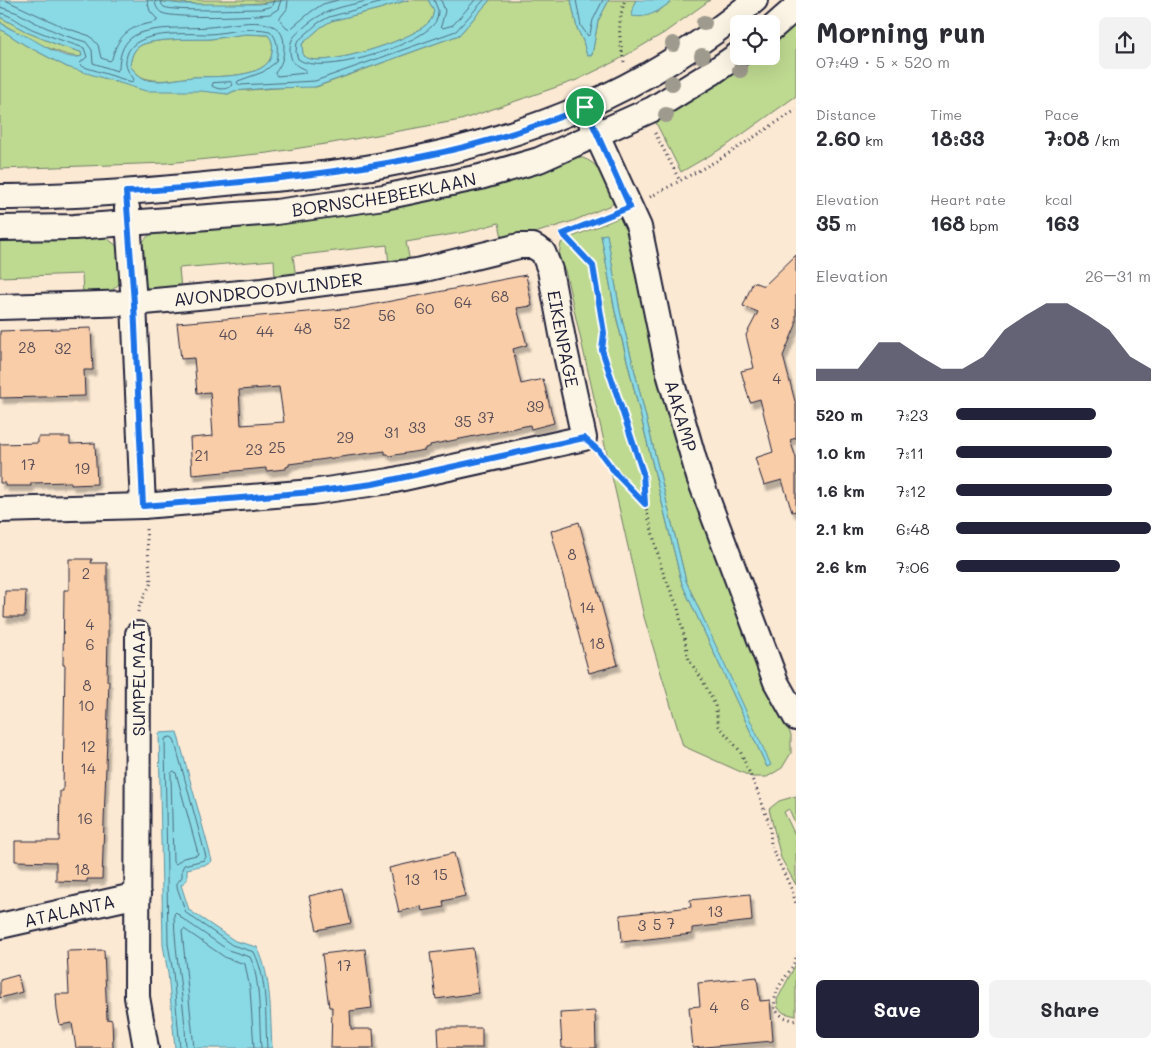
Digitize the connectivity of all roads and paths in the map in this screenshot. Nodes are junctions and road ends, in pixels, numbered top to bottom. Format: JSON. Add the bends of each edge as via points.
{"nodes":[{"id":1,"x":625,"y":0,"type":"edge"},
{"id":2,"x":755,"y":0,"type":"edge"},
{"id":3,"x":796,"y":7,"type":"edge"},
{"id":4,"x":780,"y":21,"type":"edge"},
{"id":5,"x":631,"y":60,"type":"dead end"},
{"id":6,"x":730,"y":60,"type":"edge"},
{"id":7,"x":624,"y":63,"type":"junction"},
{"id":8,"x":620,"y":66,"type":"dead end"},
{"id":9,"x":585,"y":107,"type":"junction"},
{"id":10,"x":796,"y":110,"type":"edge"},
{"id":11,"x":596,"y":135,"type":"junction"},
{"id":12,"x":126,"y":192,"type":"junction"},
{"id":13,"x":0,"y":197,"type":"edge"},
{"id":14,"x":630,"y":207,"type":"junction"},
{"id":15,"x":128,"y":223,"type":"junction"},
{"id":16,"x":0,"y":228,"type":"edge"},
{"id":17,"x":563,"y":234,"type":"junction"},
{"id":18,"x":533,"y":246,"type":"junction"},
{"id":19,"x":134,"y":303,"type":"junction"},
{"id":20,"x":0,"y":307,"type":"edge"},
{"id":21,"x":584,"y":438,"type":"junction"},
{"id":22,"x":645,"y":504,"type":"junction"},
{"id":23,"x":143,"y":506,"type":"junction"},
{"id":24,"x":0,"y":510,"type":"edge"},
{"id":25,"x":138,"y":634,"type":"joint"},
{"id":26,"x":796,"y":718,"type":"edge"},
{"id":27,"x":138,"y":895,"type":"junction"},
{"id":28,"x":796,"y":904,"type":"edge"},
{"id":29,"x":0,"y":926,"type":"edge"},
{"id":30,"x":796,"y":958,"type":"edge"},
{"id":31,"x":796,"y":1021,"type":"edge"},
{"id":32,"x":146,"y":1048,"type":"edge"}],
"edges":[{"from":1,"to":7,"type":"path","via":[[619,28]]},
{"from":2,"to":9,"type":"street","name":"BORNSCHEBEEKLAAN","via":[[690,50],[643,79]]},
{"from":3,"to":4,"type":"street"},
{"from":5,"to":7,"type":"path"},
{"from":6,"to":11,"type":"street","name":"BORNSCHEBEEKLAAN","via":[[653,109]]},
{"from":7,"to":8,"type":"path"},
{"from":9,"to":11,"type":"street","name":"AAKAMP"},
{"from":9,"to":12,"type":"street","name":"BORNSCHEBEEKLAAN","via":[[495,140],[382,166]]},
{"from":10,"to":14,"type":"path","via":[[720,159]]},
{"from":11,"to":14,"type":"street","name":"AAKAMP"},
{"from":11,"to":15,"type":"street","name":"BORNSCHEBEEKLAAN","via":[[530,162],[480,177],[384,197],[276,212]]},
{"from":12,"to":13,"type":"street","name":"BORNSCHEBEEKLAAN"},
{"from":12,"to":15,"type":"street"},
{"from":14,"to":17,"type":"path"},
{"from":14,"to":26,"type":"street","name":"AAKAMP","via":[[639,227],[669,373],[699,477],[776,682]]},
{"from":15,"to":16,"type":"street","name":"BORNSCHEBEEKLAAN"},
{"from":15,"to":19,"type":"street"},
{"from":17,"to":18,"type":"path"},
{"from":17,"to":22,"type":"path","via":[[593,266],[604,333],[602,350],[643,473]]},
{"from":18,"to":19,"type":"street","name":"AVONDROODVLINDER","via":[[519,246],[417,271]]},
{"from":18,"to":21,"type":"street","name":"EIKENPAGE","via":[[543,252],[550,270]]},
{"from":19,"to":20,"type":"street","name":"AVONDROODVLINDER"},
{"from":19,"to":23,"type":"street"},
{"from":21,"to":22,"type":"path"},
{"from":21,"to":23,"type":"street","via":[[373,484]]},
{"from":22,"to":28,"type":"path","via":[[662,570],[678,608],[689,660],[715,705],[719,726],[740,751],[760,795],[770,826],[771,846]]},
{"from":23,"to":24,"type":"street"},
{"from":23,"to":25,"type":"path","name":"SUMPELMAAT","via":[[151,583],[138,607]]},
{"from":25,"to":27,"type":"street","name":"SUMPELMAAT"},
{"from":27,"to":29,"type":"street","name":"ATALANTA"},
{"from":27,"to":32,"type":"street","name":"SUMPELMAAT","via":[[137,997]]},
{"from":30,"to":31,"type":"path","via":[[778,986],[774,1002],[775,1010],[783,1017]]}]}
